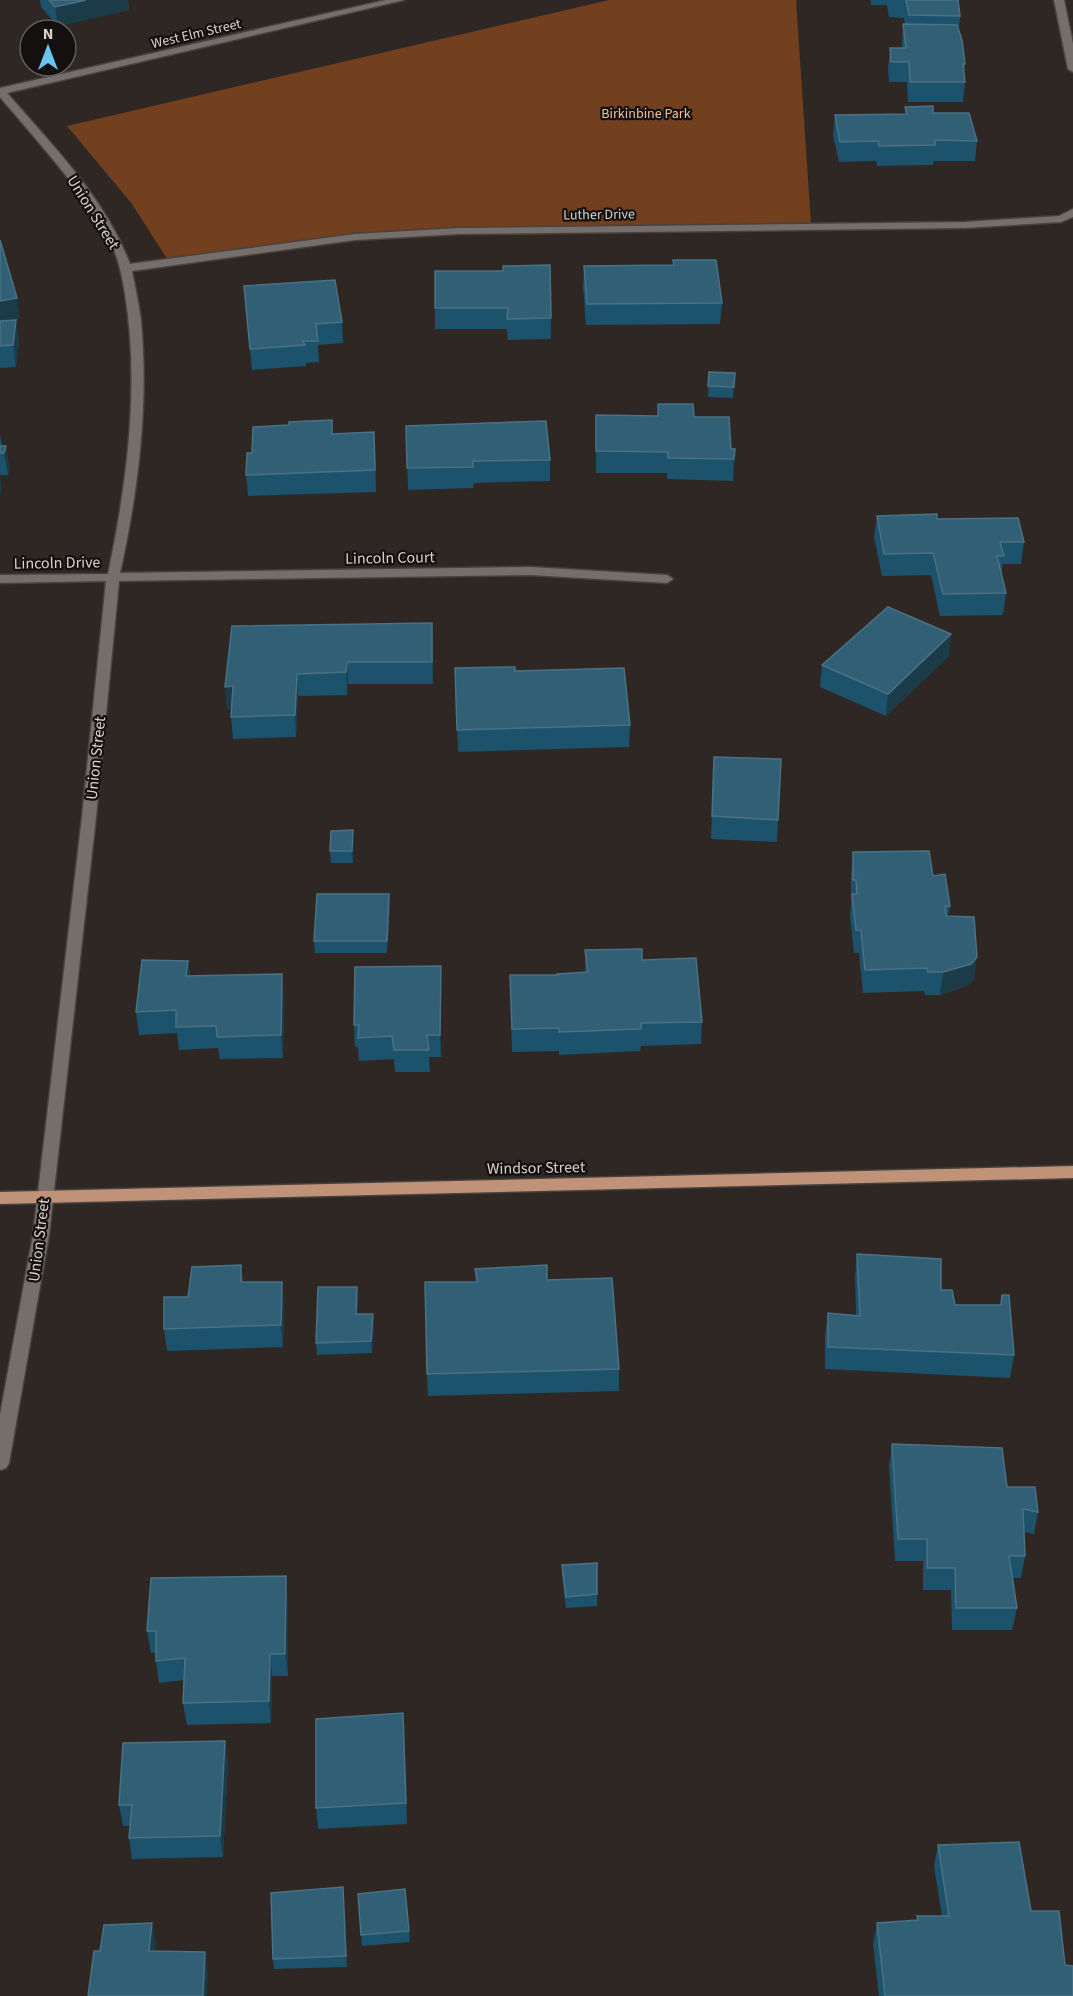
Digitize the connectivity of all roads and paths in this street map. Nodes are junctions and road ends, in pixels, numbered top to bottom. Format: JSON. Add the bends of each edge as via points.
{"nodes":[{"id":1,"x":399,"y":0,"type":"edge"},
{"id":2,"x":1059,"y":0,"type":"edge"},
{"id":3,"x":1073,"y":69,"type":"edge"},
{"id":4,"x":0,"y":91,"type":"edge"},
{"id":5,"x":1073,"y":212,"type":"edge"},
{"id":6,"x":126,"y":268,"type":"junction"},
{"id":7,"x":113,"y":578,"type":"junction"},
{"id":8,"x":0,"y":579,"type":"edge"},
{"id":9,"x":667,"y":579,"type":"dead end"},
{"id":10,"x":1073,"y":1172,"type":"edge"},
{"id":11,"x":0,"y":1198,"type":"edge"},
{"id":12,"x":44,"y":1198,"type":"junction"},
{"id":13,"x":0,"y":1463,"type":"edge"}],
"edges":[{"from":1,"to":4,"type":"street","name":"West Elm Street"},
{"from":2,"to":3,"type":"street"},
{"from":4,"to":6,"type":"street","name":"Union Street","via":[[79,184],[115,239]]},
{"from":5,"to":6,"type":"street","name":"Luther Drive","via":[[1061,219],[964,225],[459,231],[355,237]]},
{"from":6,"to":7,"type":"street","name":"Union Street","via":[[135,321],[137,401],[127,513]]},
{"from":7,"to":8,"type":"street","name":"Lincoln Drive"},
{"from":7,"to":9,"type":"street","name":"Lincoln Court","via":[[530,571]]},
{"from":7,"to":12,"type":"street","name":"Union Street"},
{"from":10,"to":12,"type":"main road","name":"Windsor Street"},
{"from":11,"to":12,"type":"main road","name":"Windsor Street"},
{"from":12,"to":13,"type":"street","name":"Union Street","via":[[41,1235]]}]}
